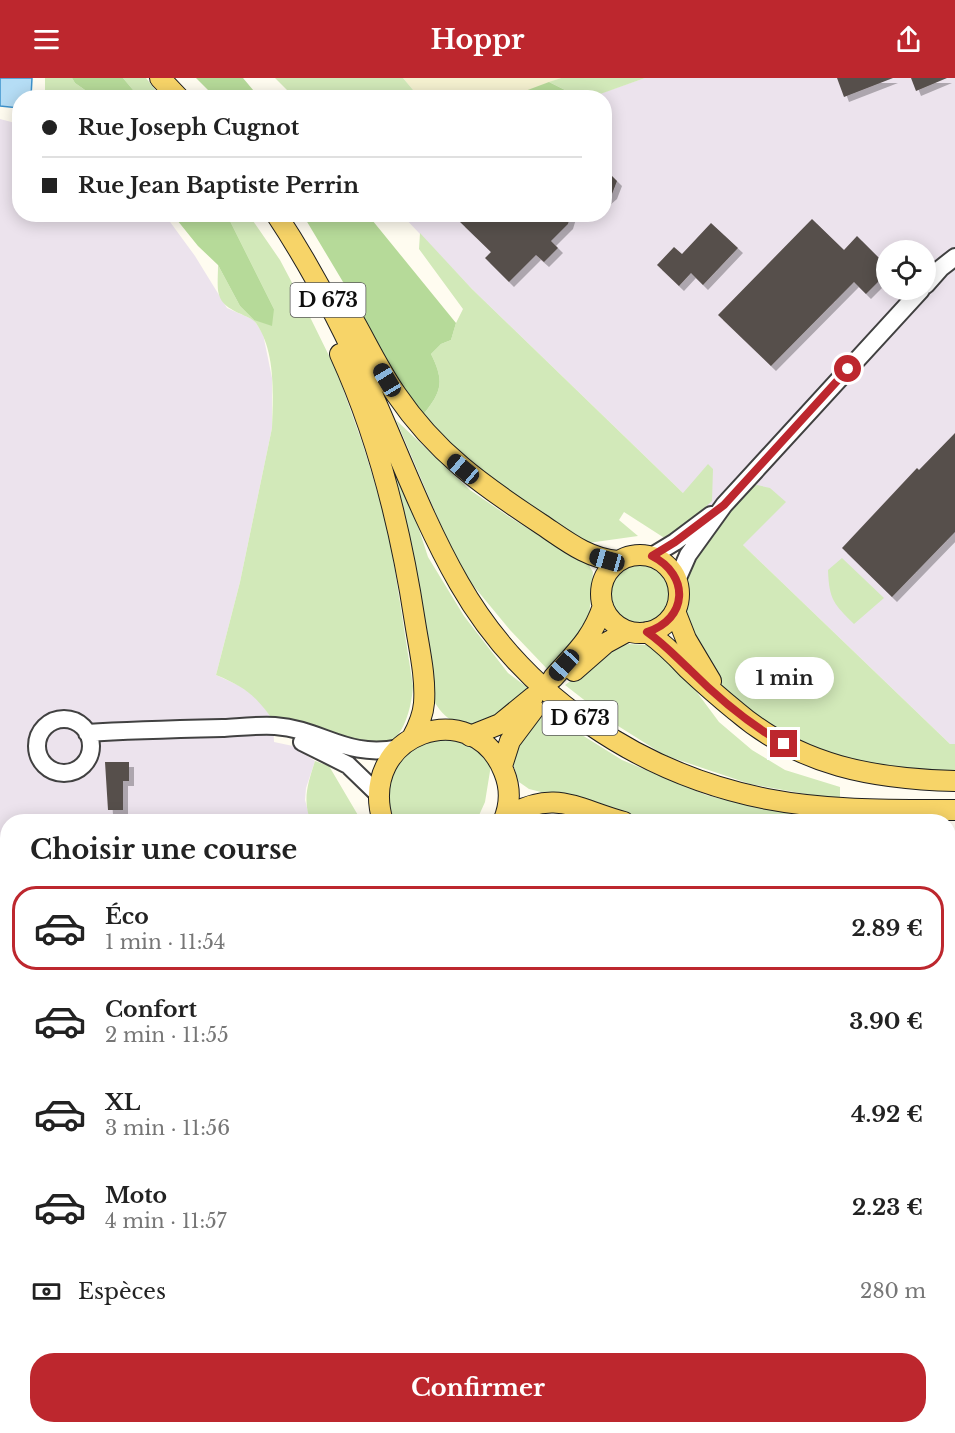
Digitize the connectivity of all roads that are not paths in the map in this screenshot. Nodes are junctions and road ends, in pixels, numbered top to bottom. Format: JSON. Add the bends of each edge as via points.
{"nodes":[{"id":1,"x":160,"y":78,"type":"edge"},
{"id":2,"x":171,"y":90,"type":"edge"},
{"id":3,"x":269,"y":222,"type":"edge"},
{"id":4,"x":281,"y":222,"type":"edge"},
{"id":5,"x":283,"y":222,"type":"edge"},
{"id":6,"x":955,"y":257,"type":"edge"},
{"id":7,"x":936,"y":274,"type":"edge"},
{"id":8,"x":912,"y":300,"type":"edge"},
{"id":9,"x":724,"y":505,"type":"junction"},
{"id":10,"x":652,"y":556,"type":"junction"},
{"id":11,"x":618,"y":561,"type":"junction"},
{"id":12,"x":677,"y":580,"type":"junction"},
{"id":13,"x":603,"y":606,"type":"junction"},
{"id":14,"x":675,"y":611,"type":"junction"},
{"id":15,"x":637,"y":632,"type":"junction"},
{"id":16,"x":722,"y":699,"type":"junction"},
{"id":17,"x":256,"y":726,"type":"junction"},
{"id":18,"x":87,"y":733,"type":"dead end"},
{"id":19,"x":470,"y":736,"type":"junction"},
{"id":20,"x":406,"y":743,"type":"junction"},
{"id":21,"x":502,"y":766,"type":"junction"},
{"id":22,"x":955,"y":781,"type":"edge"},
{"id":23,"x":378,"y":794,"type":"junction"},
{"id":24,"x":955,"y":810,"type":"edge"},
{"id":25,"x":382,"y":814,"type":"edge"},
{"id":26,"x":506,"y":814,"type":"edge"},
{"id":27,"x":514,"y":814,"type":"edge"},
{"id":28,"x":601,"y":814,"type":"edge"}],
"edges":[{"from":1,"to":2,"type":"main road"},
{"from":3,"to":20,"type":"main road","via":[[330,332],[385,478],[405,561],[422,670],[424,705]]},
{"from":4,"to":24,"type":"main road","number":"D 673","via":[[338,320],[460,584],[513,657],[556,699],[624,748],[716,786],[819,806]]},
{"from":5,"to":11,"type":"main road","via":[[342,301],[394,392],[436,445],[476,479],[575,546],[596,557]]},
{"from":6,"to":7,"type":"street"},
{"from":8,"to":9,"type":"street"},
{"from":9,"to":10,"type":"street"},
{"from":9,"to":12,"type":"street","via":[[688,555]]},
{"from":10,"to":11,"type":"main road","via":[[640,554]]},
{"from":10,"to":12,"type":"main road","via":[[667,566]]},
{"from":11,"to":13,"type":"main road","via":[[601,586]]},
{"from":12,"to":14,"type":"main road","via":[[679,601]]},
{"from":13,"to":15,"type":"main road","via":[[617,626]]},
{"from":13,"to":15,"type":"main road","via":[[587,640],[556,681],[602,647]]},
{"from":14,"to":15,"type":"main road","via":[[658,628]]},
{"from":14,"to":16,"type":"main road","via":[[686,639]]},
{"from":15,"to":16,"type":"main road","via":[[664,644]]},
{"from":16,"to":22,"type":"main road","via":[[765,733],[825,762],[876,775]]},
{"from":17,"to":18,"type":"street"},
{"from":17,"to":20,"type":"street","via":[[290,729],[359,750],[384,751]]},
{"from":17,"to":23,"type":"street","via":[[336,758],[356,771]]},
{"from":19,"to":20,"type":"main road","via":[[435,730]]},
{"from":19,"to":21,"type":"main road","via":[[488,748]]},
{"from":19,"to":21,"type":"main road","via":[[500,724],[536,700],[510,741]]},
{"from":20,"to":23,"type":"main road","via":[[384,769]]},
{"from":21,"to":26,"type":"main road","via":[[509,791]]},
{"from":23,"to":25,"type":"main road"},
{"from":27,"to":28,"type":"main road","via":[[547,801]]}]}
